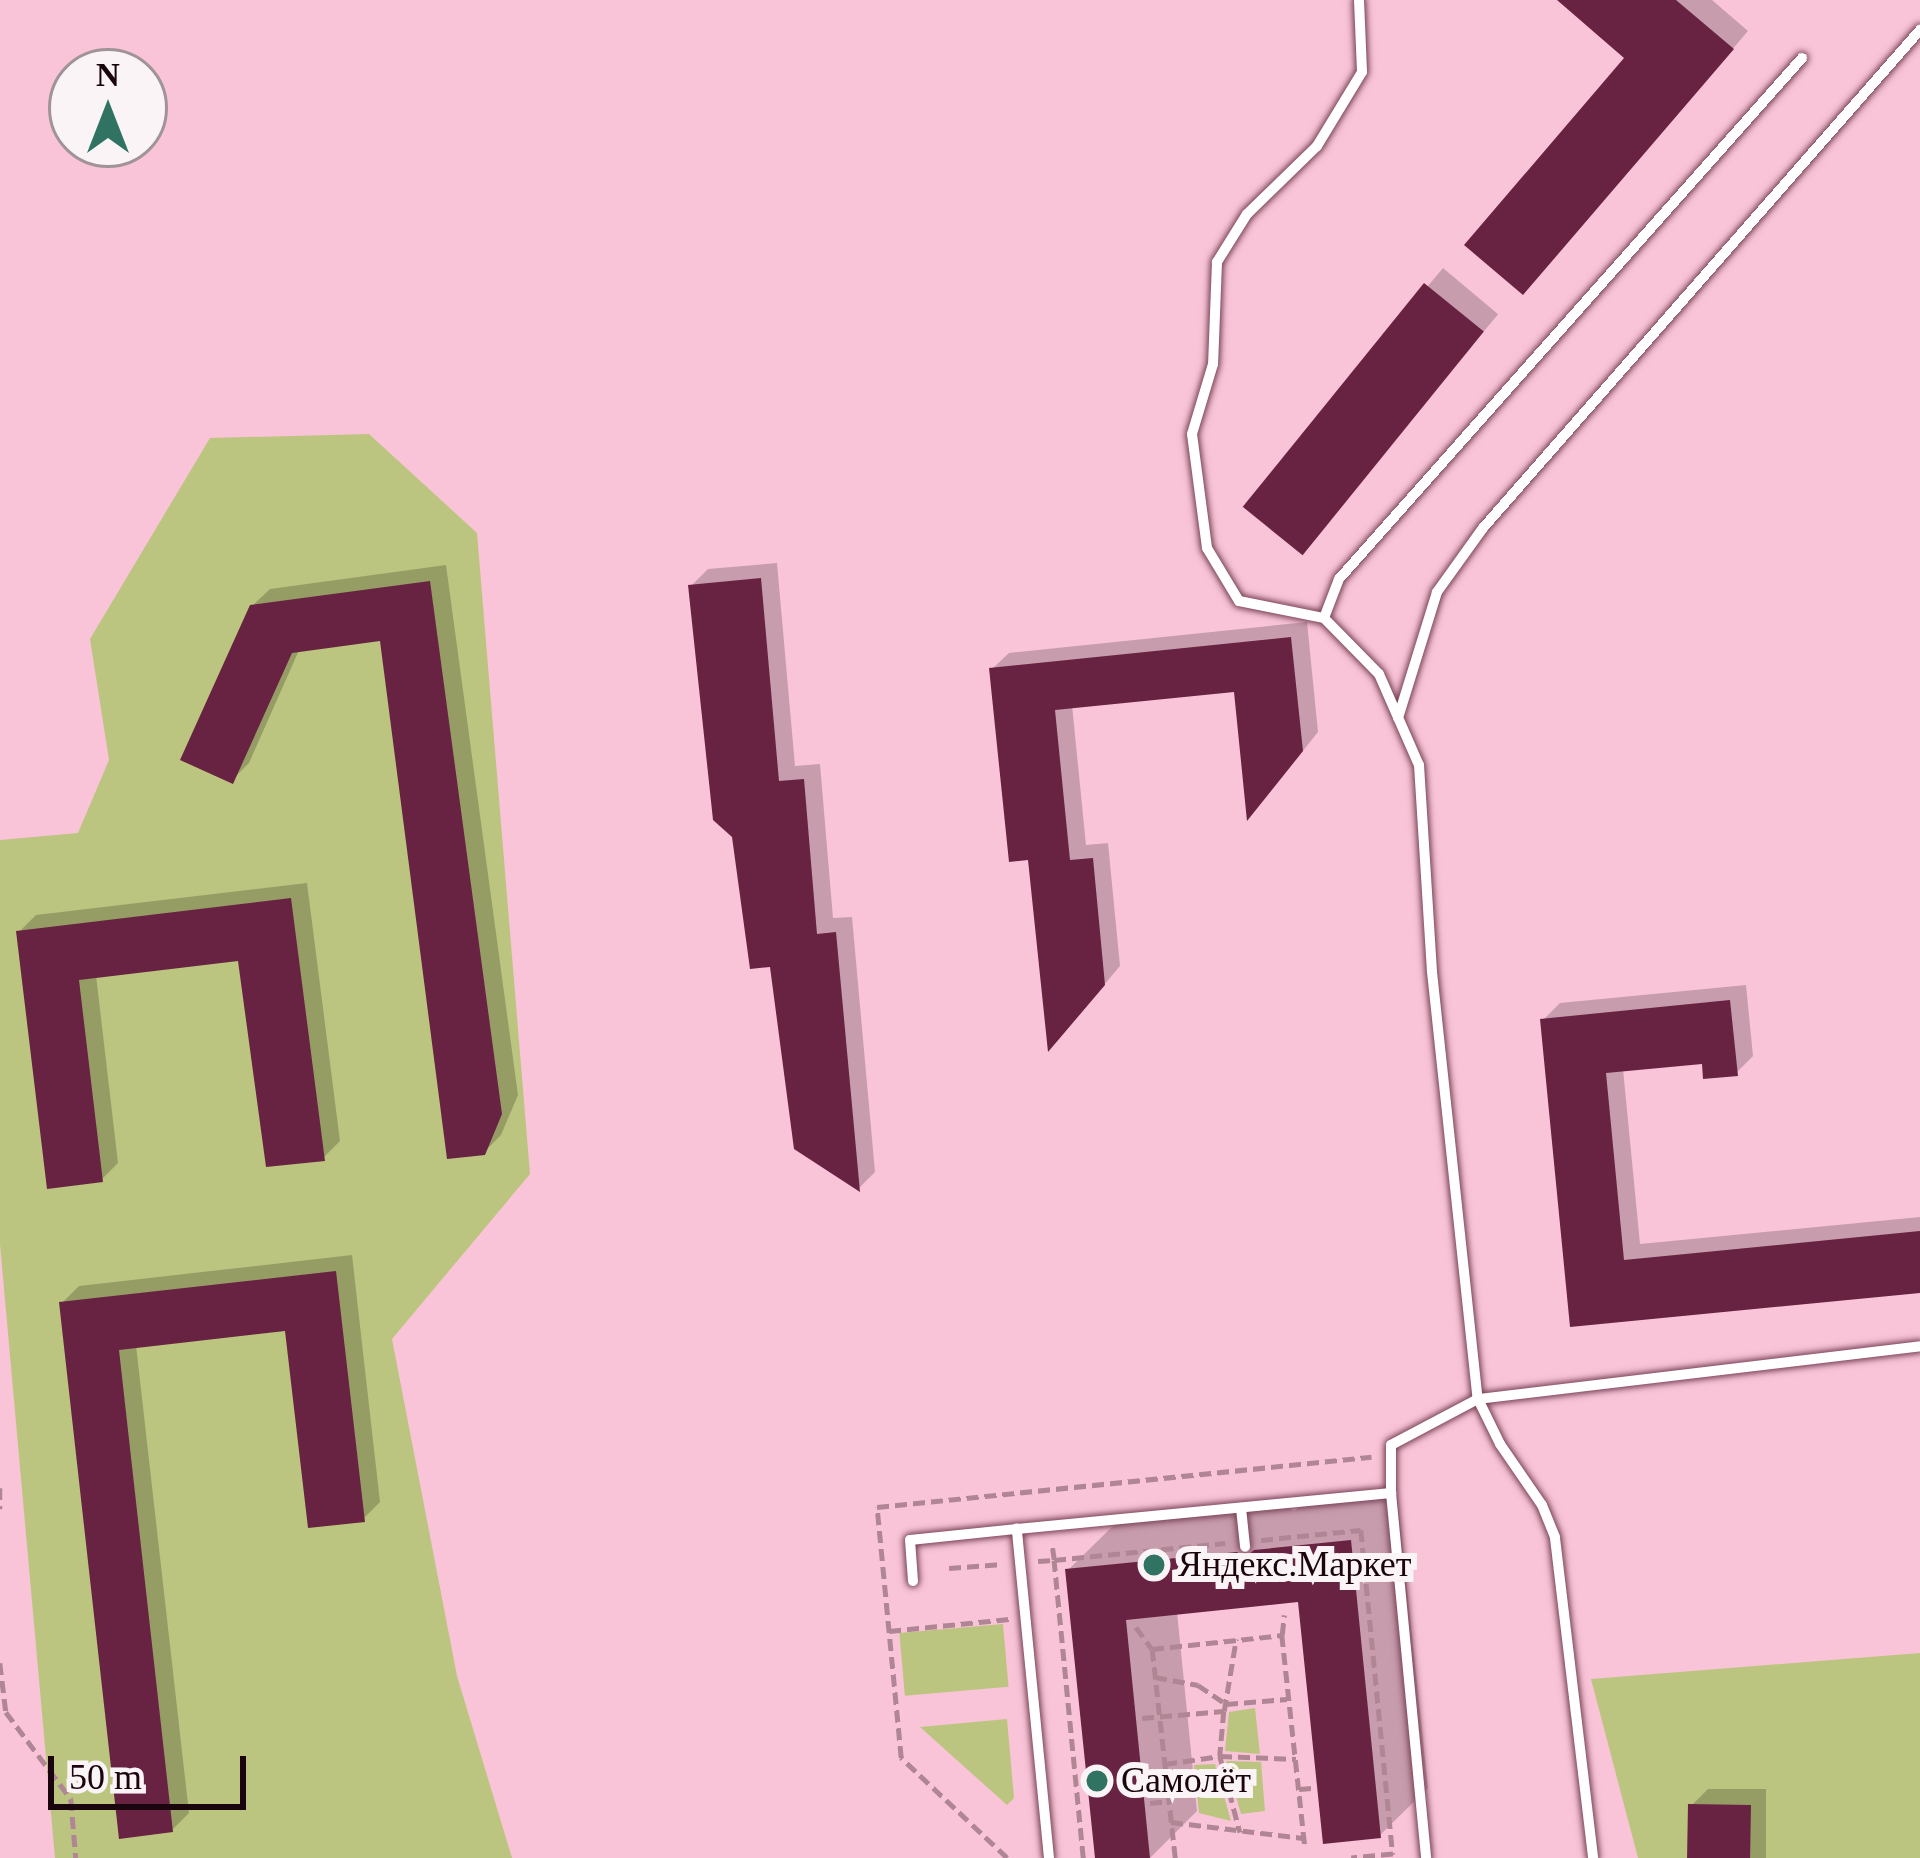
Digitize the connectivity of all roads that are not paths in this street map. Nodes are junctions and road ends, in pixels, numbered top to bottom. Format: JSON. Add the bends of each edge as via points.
{"nodes":[{"id":1,"x":1360,"y":0,"type":"edge"},
{"id":2,"x":1920,"y":30,"type":"edge"},
{"id":3,"x":1802,"y":58,"type":"dead end"},
{"id":4,"x":1324,"y":618,"type":"junction"},
{"id":5,"x":1398,"y":718,"type":"junction"},
{"id":6,"x":1920,"y":1346,"type":"edge"},
{"id":7,"x":1478,"y":1399,"type":"junction"},
{"id":8,"x":1390,"y":1493,"type":"junction"},
{"id":9,"x":1241,"y":1508,"type":"junction"},
{"id":10,"x":1017,"y":1529,"type":"junction"},
{"id":11,"x":1245,"y":1544,"type":"road end"},
{"id":12,"x":913,"y":1581,"type":"dead end"},
{"id":13,"x":1049,"y":1858,"type":"edge"},
{"id":14,"x":1426,"y":1858,"type":"edge"},
{"id":15,"x":1593,"y":1858,"type":"edge"}],
"edges":[{"from":1,"to":4,"type":"lane","via":[[1362,72],[1317,146],[1247,214],[1216,262],[1213,364],[1192,434],[1208,548],[1239,601]]},
{"from":2,"to":5,"type":"lane","via":[[1483,528],[1437,592]]},
{"from":3,"to":4,"type":"lane","via":[[1339,579]]},
{"from":4,"to":5,"type":"lane","via":[[1379,674]]},
{"from":5,"to":7,"type":"lane","via":[[1419,765],[1432,972]]},
{"from":6,"to":7,"type":"lane"},
{"from":7,"to":8,"type":"lane","via":[[1391,1445]]},
{"from":7,"to":15,"type":"lane","via":[[1555,1538]]},
{"from":8,"to":9,"type":"lane"},
{"from":8,"to":14,"type":"lane"},
{"from":9,"to":10,"type":"lane"},
{"from":9,"to":11,"type":"lane"},
{"from":10,"to":12,"type":"lane","via":[[910,1540]]},
{"from":10,"to":13,"type":"lane"}]}
